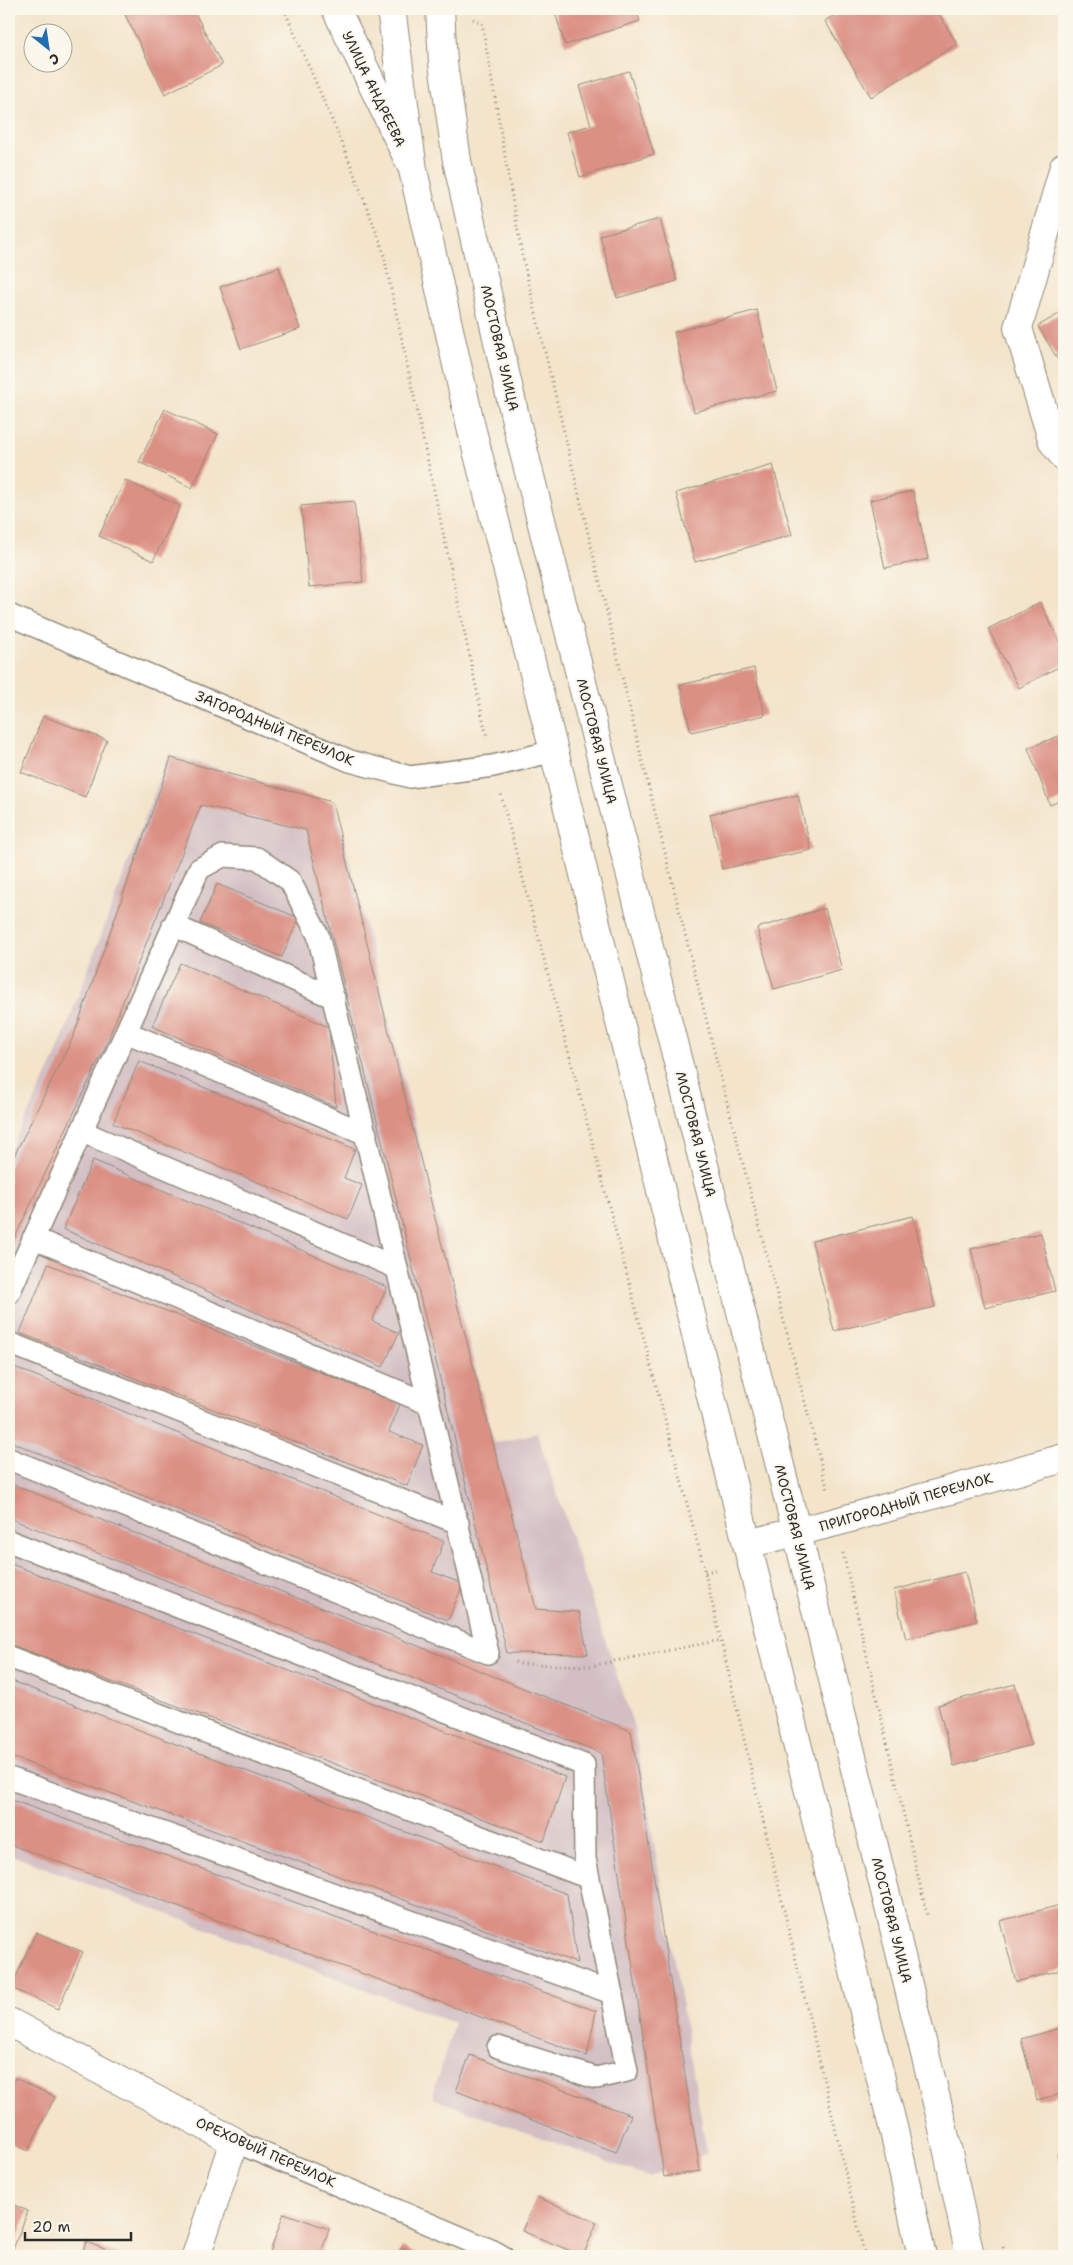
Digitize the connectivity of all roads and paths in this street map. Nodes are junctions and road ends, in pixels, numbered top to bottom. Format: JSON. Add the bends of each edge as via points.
{"nodes":[{"id":1,"x":284,"y":9,"type":"edge"},
{"id":2,"x":336,"y":9,"type":"edge"},
{"id":3,"x":391,"y":9,"type":"edge"},
{"id":4,"x":452,"y":12,"type":"edge"},
{"id":5,"x":1064,"y":167,"type":"edge"},
{"id":6,"x":413,"y":170,"type":"junction"},
{"id":7,"x":1064,"y":457,"type":"edge"},
{"id":8,"x":9,"y":615,"type":"edge"},
{"id":9,"x":554,"y":752,"type":"junction"},
{"id":10,"x":494,"y":766,"type":"junction"},
{"id":11,"x":173,"y":925,"type":"junction"},
{"id":12,"x":334,"y":998,"type":"junction"},
{"id":13,"x":126,"y":1032,"type":"junction"},
{"id":14,"x":81,"y":1131,"type":"junction"},
{"id":15,"x":366,"y":1134,"type":"junction"},
{"id":16,"x":33,"y":1238,"type":"junction"},
{"id":17,"x":397,"y":1268,"type":"junction"},
{"id":18,"x":9,"y":1293,"type":"edge"},
{"id":19,"x":9,"y":1342,"type":"edge"},
{"id":20,"x":429,"y":1404,"type":"junction"},
{"id":21,"x":1064,"y":1458,"type":"edge"},
{"id":22,"x":9,"y":1460,"type":"edge"},
{"id":23,"x":836,"y":1522,"type":"junction"},
{"id":24,"x":458,"y":1523,"type":"junction"},
{"id":25,"x":796,"y":1532,"type":"junction"},
{"id":26,"x":9,"y":1540,"type":"edge"},
{"id":27,"x":747,"y":1544,"type":"junction"},
{"id":28,"x":721,"y":1640,"type":"junction"},
{"id":29,"x":488,"y":1653,"type":"junction"},
{"id":30,"x":9,"y":1657,"type":"edge"},
{"id":31,"x":9,"y":1778,"type":"edge"},
{"id":32,"x":589,"y":1878,"type":"junction"},
{"id":33,"x":928,"y":1920,"type":"dead end"},
{"id":34,"x":612,"y":1993,"type":"junction"},
{"id":35,"x":9,"y":2022,"type":"edge"},
{"id":36,"x":498,"y":2047,"type":"dead end"},
{"id":37,"x":234,"y":2141,"type":"junction"},
{"id":38,"x":1001,"y":2237,"type":"dead end"},
{"id":39,"x":196,"y":2256,"type":"edge"},
{"id":40,"x":502,"y":2256,"type":"edge"},
{"id":41,"x":866,"y":2256,"type":"edge"},
{"id":42,"x":922,"y":2256,"type":"edge"},
{"id":43,"x":970,"y":2256,"type":"edge"},
{"id":44,"x":1006,"y":2256,"type":"edge"}],
"edges":[{"from":1,"to":10,"type":"path","via":[[345,150],[382,247]]},
{"from":2,"to":6,"type":"main road","name":"УЛИЦА АНДРЕЕВА"},
{"from":3,"to":6,"type":"main road"},
{"from":4,"to":23,"type":"path","via":[[482,23],[527,274],[644,770]]},
{"from":4,"to":25,"type":"main road","name":"МОСТОВАЯ УЛИЦА","via":[[443,63],[457,161],[516,421]]},
{"from":5,"to":7,"type":"main road","via":[[1018,328],[1053,442]]},
{"from":6,"to":9,"type":"main road","via":[[471,427]]},
{"from":8,"to":10,"type":"lane","name":"ЗАГОРОДНЫЙ ПЕРЕУЛОК","via":[[350,761],[410,777]]},
{"from":9,"to":10,"type":"lane","name":"ЗАГОРОДНЫЙ ПЕРЕУЛОК"},
{"from":9,"to":27,"type":"main road"},
{"from":10,"to":28,"type":"path"},
{"from":11,"to":12,"type":"lane"},
{"from":11,"to":12,"type":"lane","via":[[199,868],[223,856],[257,858],[290,881],[318,935]]},
{"from":11,"to":13,"type":"lane"},
{"from":12,"to":15,"type":"lane"},
{"from":13,"to":14,"type":"lane"},
{"from":13,"to":15,"type":"lane"},
{"from":14,"to":16,"type":"lane"},
{"from":14,"to":17,"type":"lane"},
{"from":15,"to":17,"type":"lane"},
{"from":16,"to":18,"type":"lane"},
{"from":16,"to":20,"type":"lane"},
{"from":17,"to":20,"type":"lane"},
{"from":19,"to":24,"type":"lane"},
{"from":20,"to":24,"type":"lane"},
{"from":21,"to":23,"type":"main road","name":"ПРИГОРОДНЫЙ ПЕРЕУЛОК"},
{"from":22,"to":29,"type":"lane"},
{"from":23,"to":25,"type":"main road","name":"ПРИГОРОДНЫЙ ПЕРЕУЛОК"},
{"from":23,"to":33,"type":"path"},
{"from":24,"to":29,"type":"lane"},
{"from":25,"to":27,"type":"main road","name":"ПРИГОРОДНЫЙ ПЕРЕУЛОК"},
{"from":25,"to":43,"type":"main road","name":"МОСТОВАЯ УЛИЦА","via":[[941,2119]]},
{"from":26,"to":32,"type":"lane","via":[[584,1765],[585,1858]]},
{"from":27,"to":42,"type":"main road","via":[[894,2131]]},
{"from":28,"to":29,"type":"path","via":[[590,1666],[522,1664]]},
{"from":28,"to":41,"type":"path"},
{"from":30,"to":32,"type":"lane"},
{"from":31,"to":34,"type":"lane"},
{"from":32,"to":34,"type":"lane"},
{"from":34,"to":36,"type":"lane","via":[[627,2071],[596,2078]]},
{"from":35,"to":37,"type":"main road","name":"ОРЕХОВЫЙ ПЕРЕУЛОК"},
{"from":37,"to":39,"type":"main road"},
{"from":37,"to":40,"type":"lane","name":"ОРЕХОВЫЙ ПЕРЕУЛОК"},
{"from":38,"to":44,"type":"path"}]}
